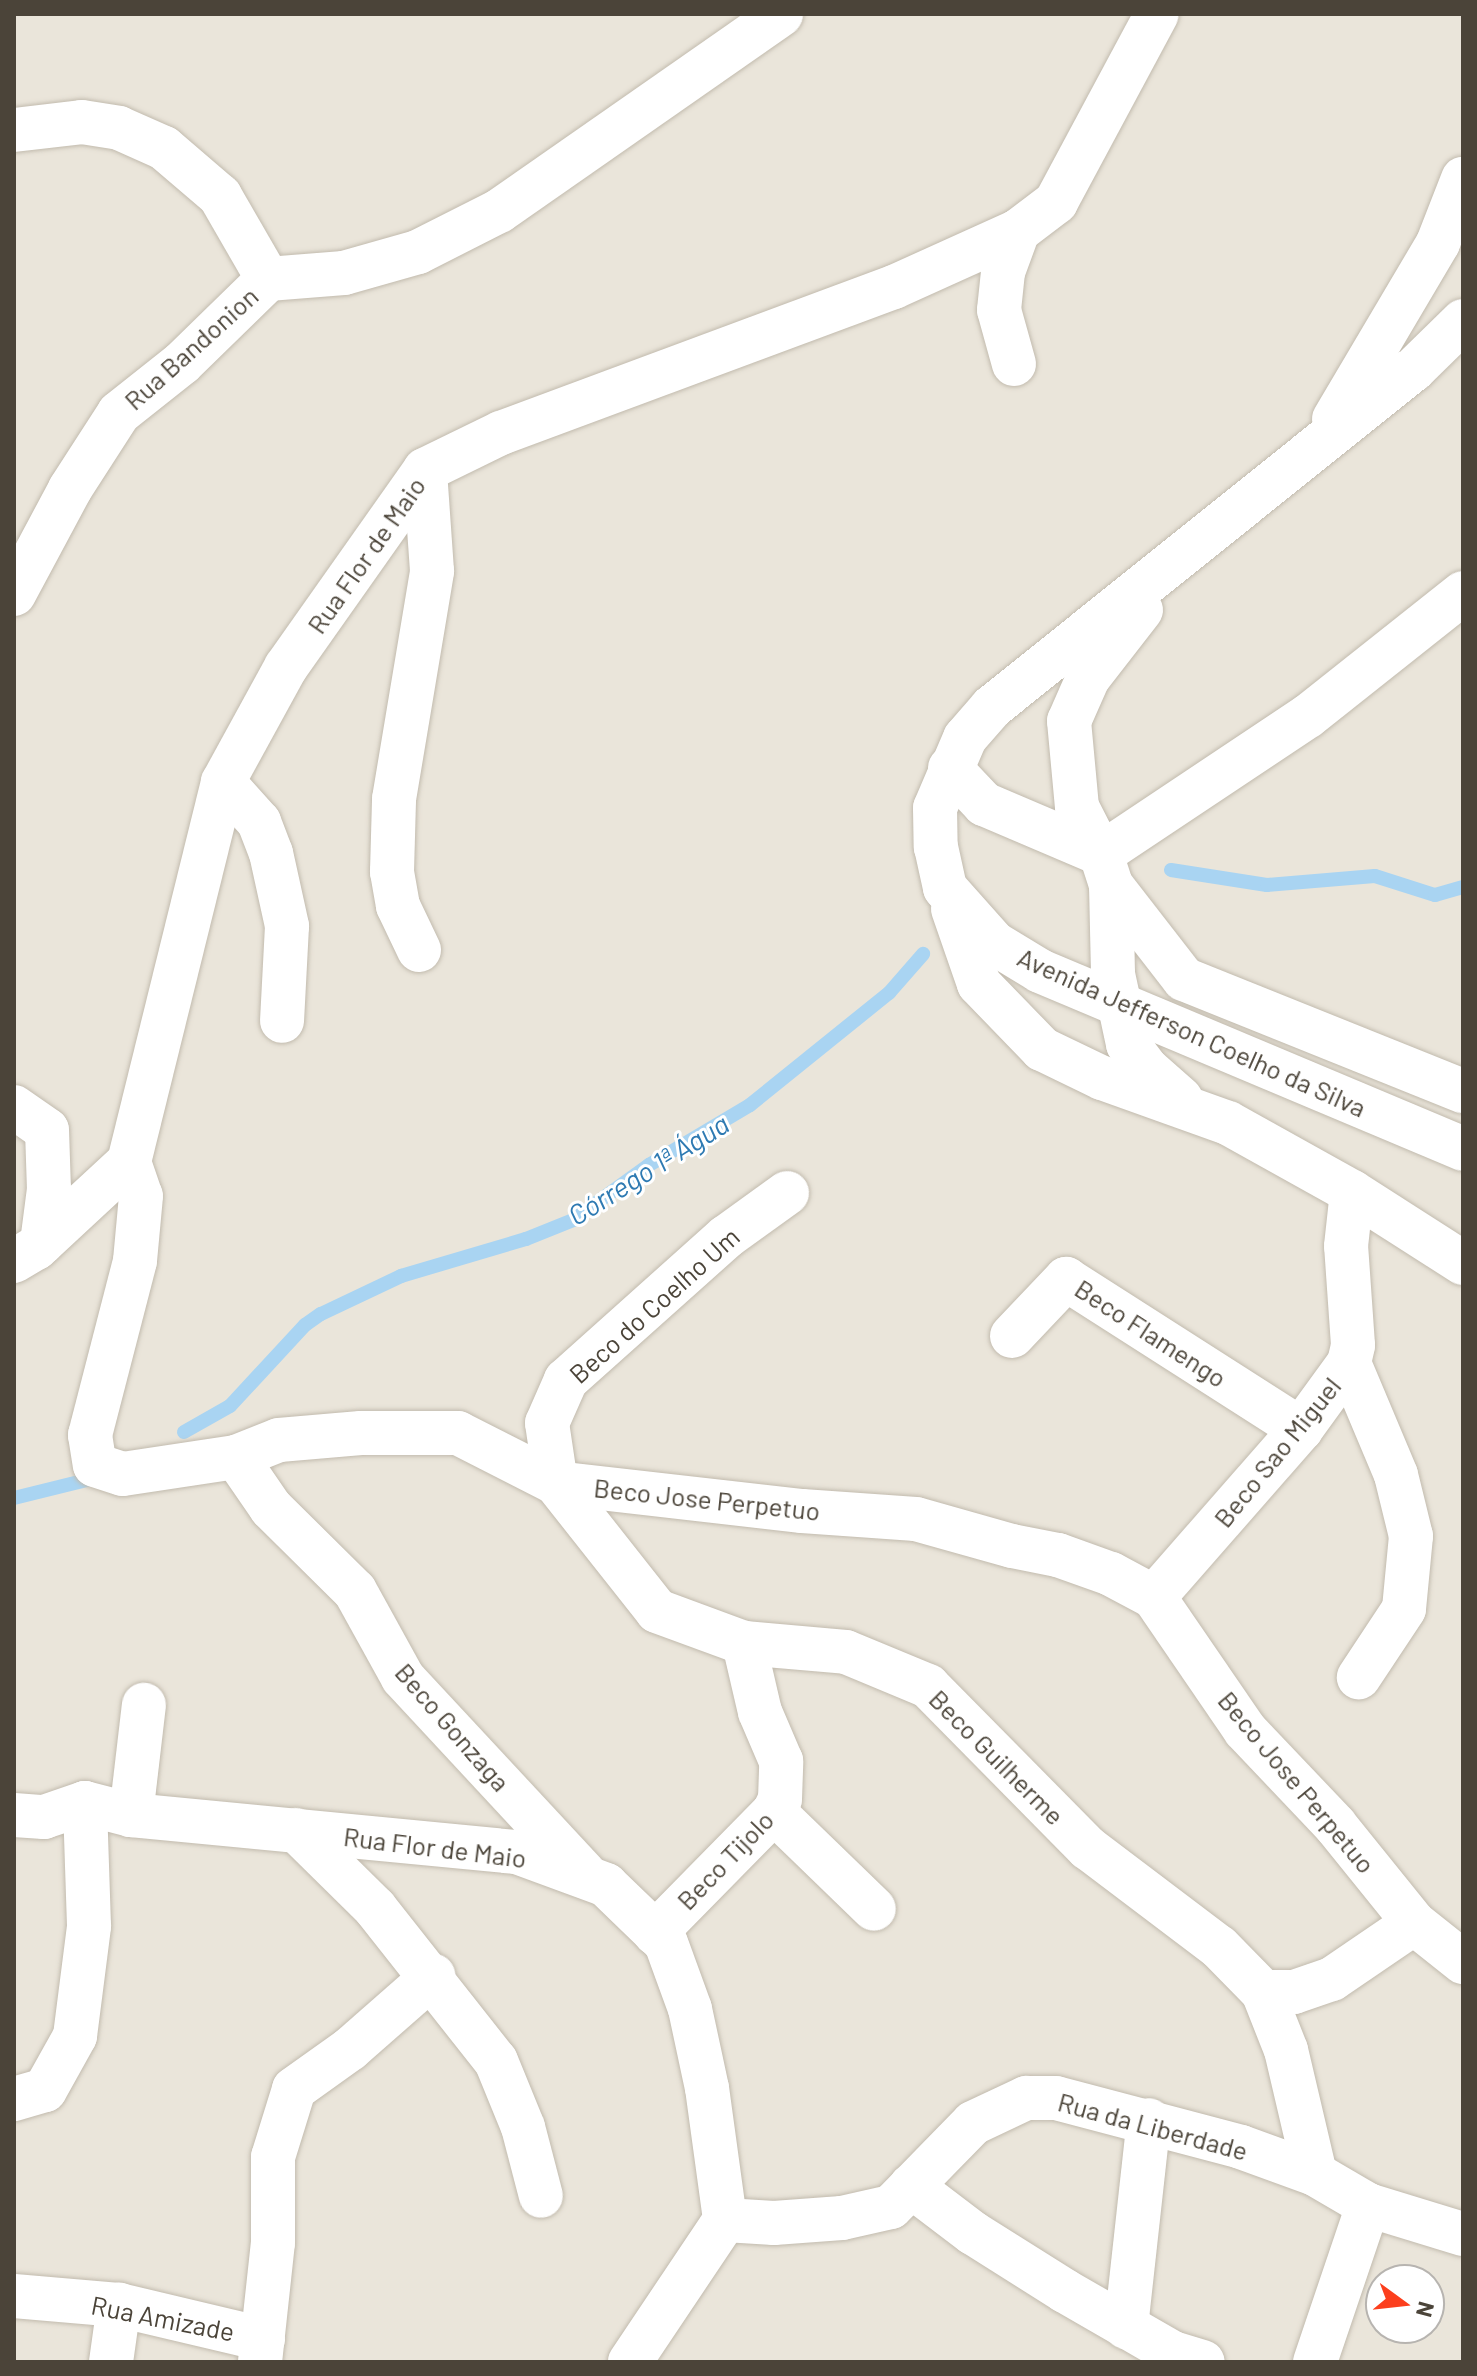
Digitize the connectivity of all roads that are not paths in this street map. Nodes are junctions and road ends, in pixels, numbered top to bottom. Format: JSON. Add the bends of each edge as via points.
{"nodes":[{"id":1,"x":1157,"y":14,"type":"edge"},
{"id":2,"x":760,"y":20,"type":"edge"},
{"id":3,"x":14,"y":130,"type":"edge"},
{"id":4,"x":1463,"y":179,"type":"edge"},
{"id":5,"x":1018,"y":231,"type":"junction"},
{"id":6,"x":268,"y":279,"type":"junction"},
{"id":7,"x":1463,"y":321,"type":"edge"},
{"id":8,"x":1014,"y":364,"type":"dead end"},
{"id":9,"x":1323,"y":439,"type":"junction"},
{"id":10,"x":425,"y":470,"type":"junction"},
{"id":11,"x":1217,"y":529,"type":"junction"},
{"id":12,"x":1463,"y":593,"type":"edge"},
{"id":13,"x":14,"y":594,"type":"edge"},
{"id":14,"x":1021,"y":680,"type":"junction"},
{"id":15,"x":1069,"y":721,"type":"junction"},
{"id":16,"x":950,"y":768,"type":"junction"},
{"id":17,"x":223,"y":782,"type":"junction"},
{"id":18,"x":1106,"y":870,"type":"junction"},
{"id":19,"x":945,"y":888,"type":"junction"},
{"id":20,"x":419,"y":950,"type":"dead end"},
{"id":21,"x":1121,"y":1004,"type":"junction"},
{"id":22,"x":282,"y":1021,"type":"dead end"},
{"id":23,"x":1463,"y":1091,"type":"edge"},
{"id":24,"x":14,"y":1107,"type":"edge"},
{"id":25,"x":1192,"y":1109,"type":"junction"},
{"id":26,"x":1463,"y":1149,"type":"edge"},
{"id":27,"x":129,"y":1162,"type":"junction"},
{"id":28,"x":1352,"y":1192,"type":"junction"},
{"id":29,"x":787,"y":1193,"type":"dead end"},
{"id":30,"x":28,"y":1252,"type":"edge"},
{"id":31,"x":1463,"y":1263,"type":"edge"},
{"id":32,"x":1012,"y":1336,"type":"dead end"},
{"id":33,"x":1349,"y":1363,"type":"junction"},
{"id":34,"x":1301,"y":1429,"type":"junction"},
{"id":35,"x":236,"y":1457,"type":"junction"},
{"id":36,"x":556,"y":1483,"type":"junction"},
{"id":37,"x":1154,"y":1597,"type":"junction"},
{"id":38,"x":744,"y":1643,"type":"junction"},
{"id":39,"x":1359,"y":1677,"type":"dead end"},
{"id":40,"x":144,"y":1705,"type":"dead end"},
{"id":41,"x":85,"y":1803,"type":"junction"},
{"id":42,"x":774,"y":1812,"type":"junction"},
{"id":43,"x":14,"y":1815,"type":"edge"},
{"id":44,"x":131,"y":1815,"type":"junction"},
{"id":45,"x":296,"y":1830,"type":"junction"},
{"id":46,"x":590,"y":1880,"type":"junction"},
{"id":47,"x":874,"y":1909,"type":"dead end"},
{"id":48,"x":1414,"y":1923,"type":"junction"},
{"id":49,"x":655,"y":1933,"type":"junction"},
{"id":50,"x":1463,"y":1962,"type":"edge"},
{"id":51,"x":433,"y":1976,"type":"junction"},
{"id":52,"x":1263,"y":1992,"type":"junction"},
{"id":53,"x":14,"y":2099,"type":"edge"},
{"id":54,"x":1149,"y":2120,"type":"junction"},
{"id":55,"x":1315,"y":2174,"type":"junction"},
{"id":56,"x":911,"y":2186,"type":"junction"},
{"id":57,"x":541,"y":2196,"type":"dead end"},
{"id":58,"x":1368,"y":2205,"type":"junction"},
{"id":59,"x":725,"y":2220,"type":"junction"},
{"id":60,"x":1463,"y":2234,"type":"edge"},
{"id":61,"x":14,"y":2296,"type":"edge"},
{"id":62,"x":119,"y":2305,"type":"junction"},
{"id":63,"x":1126,"y":2327,"type":"junction"},
{"id":64,"x":261,"y":2350,"type":"edge"},
{"id":65,"x":1179,"y":2359,"type":"edge"},
{"id":66,"x":111,"y":2362,"type":"edge"},
{"id":67,"x":630,"y":2362,"type":"edge"},
{"id":68,"x":1315,"y":2362,"type":"edge"}],
"edges":[{"from":1,"to":5,"type":"street","name":"Rua Flor de Maio","via":[[1056,202]]},
{"from":2,"to":6,"type":"street","name":"Rua Bandonion","via":[[499,211],[431,246],[344,273]]},
{"from":3,"to":6,"type":"street","via":[[82,122],[119,128],[164,148],[220,196]]},
{"from":4,"to":9,"type":"street","name":"Avenida Jefferson Coelho da Silva","via":[[1438,243]]},
{"from":5,"to":8,"type":"street","via":[[1003,272],[999,310]]},
{"from":5,"to":10,"type":"street","name":"Rua Flor de Maio","via":[[894,287],[501,433]]},
{"from":6,"to":13,"type":"street","name":"Rua Bandonion","via":[[182,363],[119,413],[70,489]]},
{"from":7,"to":9,"type":"street","name":"Avenida Jefferson Coelho da Silva","via":[[1414,369]]},
{"from":9,"to":11,"type":"street","name":"Avenida Jefferson Coelho da Silva"},
{"from":10,"to":17,"type":"street","name":"Rua Flor de Maio","via":[[286,667]]},
{"from":10,"to":20,"type":"street","via":[[432,571],[394,799],[392,872],[398,906]]},
{"from":11,"to":14,"type":"street","name":"Avenida Jefferson Coelho da Silva"},
{"from":11,"to":15,"type":"street","name":"Avenida Jefferson Coelho da Silva","via":[[1121,632],[1088,678]]},
{"from":12,"to":18,"type":"street"},
{"from":14,"to":15,"type":"street"},
{"from":14,"to":16,"type":"street","name":"Avenida Jefferson Coelho da Silva","via":[[965,738]]},
{"from":15,"to":18,"type":"street","name":"Avenida Jefferson Coelho da Silva","via":[[1077,807]]},
{"from":16,"to":18,"type":"street","via":[[984,804]]},
{"from":16,"to":19,"type":"street","name":"Avenida Jefferson Coelho da Silva","via":[[935,808]]},
{"from":17,"to":22,"type":"street","via":[[259,822],[271,853],[287,926]]},
{"from":17,"to":27,"type":"street","name":"Rua Flor de Maio"},
{"from":18,"to":21,"type":"street","via":[[1113,974]]},
{"from":18,"to":23,"type":"street","name":"Avenida Jefferson Coelho da Silva","via":[[1184,979]]},
{"from":19,"to":21,"type":"street","name":"Avenida Jefferson Coelho da Silva","via":[[994,943],[1040,971]]},
{"from":19,"to":25,"type":"street","via":[[979,984],[1042,1049],[1102,1078]]},
{"from":21,"to":25,"type":"street","via":[[1128,1044],[1147,1069]]},
{"from":21,"to":26,"type":"street","name":"Avenida Jefferson Coelho da Silva"},
{"from":24,"to":30,"type":"street","via":[[47,1130],[49,1189]]},
{"from":25,"to":28,"type":"street","via":[[1228,1123]]},
{"from":27,"to":30,"type":"street"},
{"from":27,"to":35,"type":"street","name":"Beco Jose Perpetuo","via":[[141,1196],[135,1261],[90,1435],[95,1465],[123,1474]]},
{"from":28,"to":31,"type":"street"},
{"from":28,"to":33,"type":"street","name":"Beco Sao Miguel","via":[[1346,1246],[1353,1345]]},
{"from":29,"to":36,"type":"street","name":"Beco do Coelho Um","via":[[726,1237],[566,1380],[547,1423]]},
{"from":32,"to":34,"type":"street","name":"Beco Flamengo","via":[[1066,1279]]},
{"from":33,"to":34,"type":"street","name":"Beco Sao Miguel"},
{"from":33,"to":39,"type":"street","via":[[1396,1475],[1411,1536],[1404,1609]]},
{"from":34,"to":37,"type":"street","name":"Beco Sao Miguel"},
{"from":35,"to":36,"type":"street","name":"Beco Jose Perpetuo","via":[[279,1440],[458,1433]]},
{"from":35,"to":46,"type":"street","name":"Beco Gonzaga","via":[[271,1508],[355,1591],[403,1678]]},
{"from":36,"to":37,"type":"street","name":"Beco Jose Perpetuo","via":[[916,1519],[1058,1555]]},
{"from":36,"to":38,"type":"street","name":"Beco Guilherme","via":[[657,1611]]},
{"from":37,"to":48,"type":"street","name":"Beco Jose Perpetuo","via":[[1245,1730],[1335,1825]]},
{"from":38,"to":42,"type":"street","name":"Beco Tijolo","via":[[760,1712],[781,1761],[780,1799]]},
{"from":38,"to":52,"type":"street","name":"Beco Guilherme","via":[[846,1652],[928,1686],[1088,1848],[1219,1947]]},
{"from":40,"to":44,"type":"street"},
{"from":41,"to":43,"type":"street","via":[[44,1817]]},
{"from":41,"to":44,"type":"street","name":"Rua Flor de Maio"},
{"from":41,"to":53,"type":"street","via":[[89,1926],[75,2036],[45,2090]]},
{"from":42,"to":47,"type":"street"},
{"from":42,"to":49,"type":"street","name":"Beco Tijolo"},
{"from":44,"to":45,"type":"street","name":"Rua Flor de Maio"},
{"from":45,"to":46,"type":"street","name":"Rua Flor de Maio","via":[[517,1852]]},
{"from":45,"to":51,"type":"street","via":[[351,1880]]},
{"from":46,"to":49,"type":"street","name":"Rua Flor de Maio","via":[[606,1885]]},
{"from":48,"to":50,"type":"street","name":"Beco Jose Perpetuo"},
{"from":48,"to":52,"type":"street","via":[[1332,1979],[1294,1992]]},
{"from":49,"to":59,"type":"street","name":"Rua Flor de Maio","via":[[666,1943],[690,2009]]},
{"from":51,"to":57,"type":"street","via":[[496,2061],[523,2127]]},
{"from":51,"to":64,"type":"street","via":[[350,2049],[294,2089],[273,2157],[273,2243]]},
{"from":52,"to":55,"type":"street","name":"Beco Guilherme","via":[[1286,2050]]},
{"from":54,"to":55,"type":"street","name":"Rua da Liberdade"},
{"from":54,"to":56,"type":"street","name":"Rua da Liberdade","via":[[1056,2098],[1026,2098],[973,2123]]},
{"from":54,"to":63,"type":"street"},
{"from":55,"to":58,"type":"street","name":"Rua da Liberdade"},
{"from":56,"to":59,"type":"street","name":"Rua da Liberdade","via":[[891,2207],[842,2218]]},
{"from":56,"to":63,"type":"street","via":[[973,2233]]},
{"from":58,"to":60,"type":"street","name":"Rua da Liberdade"},
{"from":58,"to":68,"type":"street"},
{"from":59,"to":67,"type":"street"},
{"from":61,"to":62,"type":"street","name":"Rua Amizade"},
{"from":62,"to":64,"type":"street","name":"Rua Amizade"},
{"from":62,"to":66,"type":"street"},
{"from":63,"to":65,"type":"street"}]}
